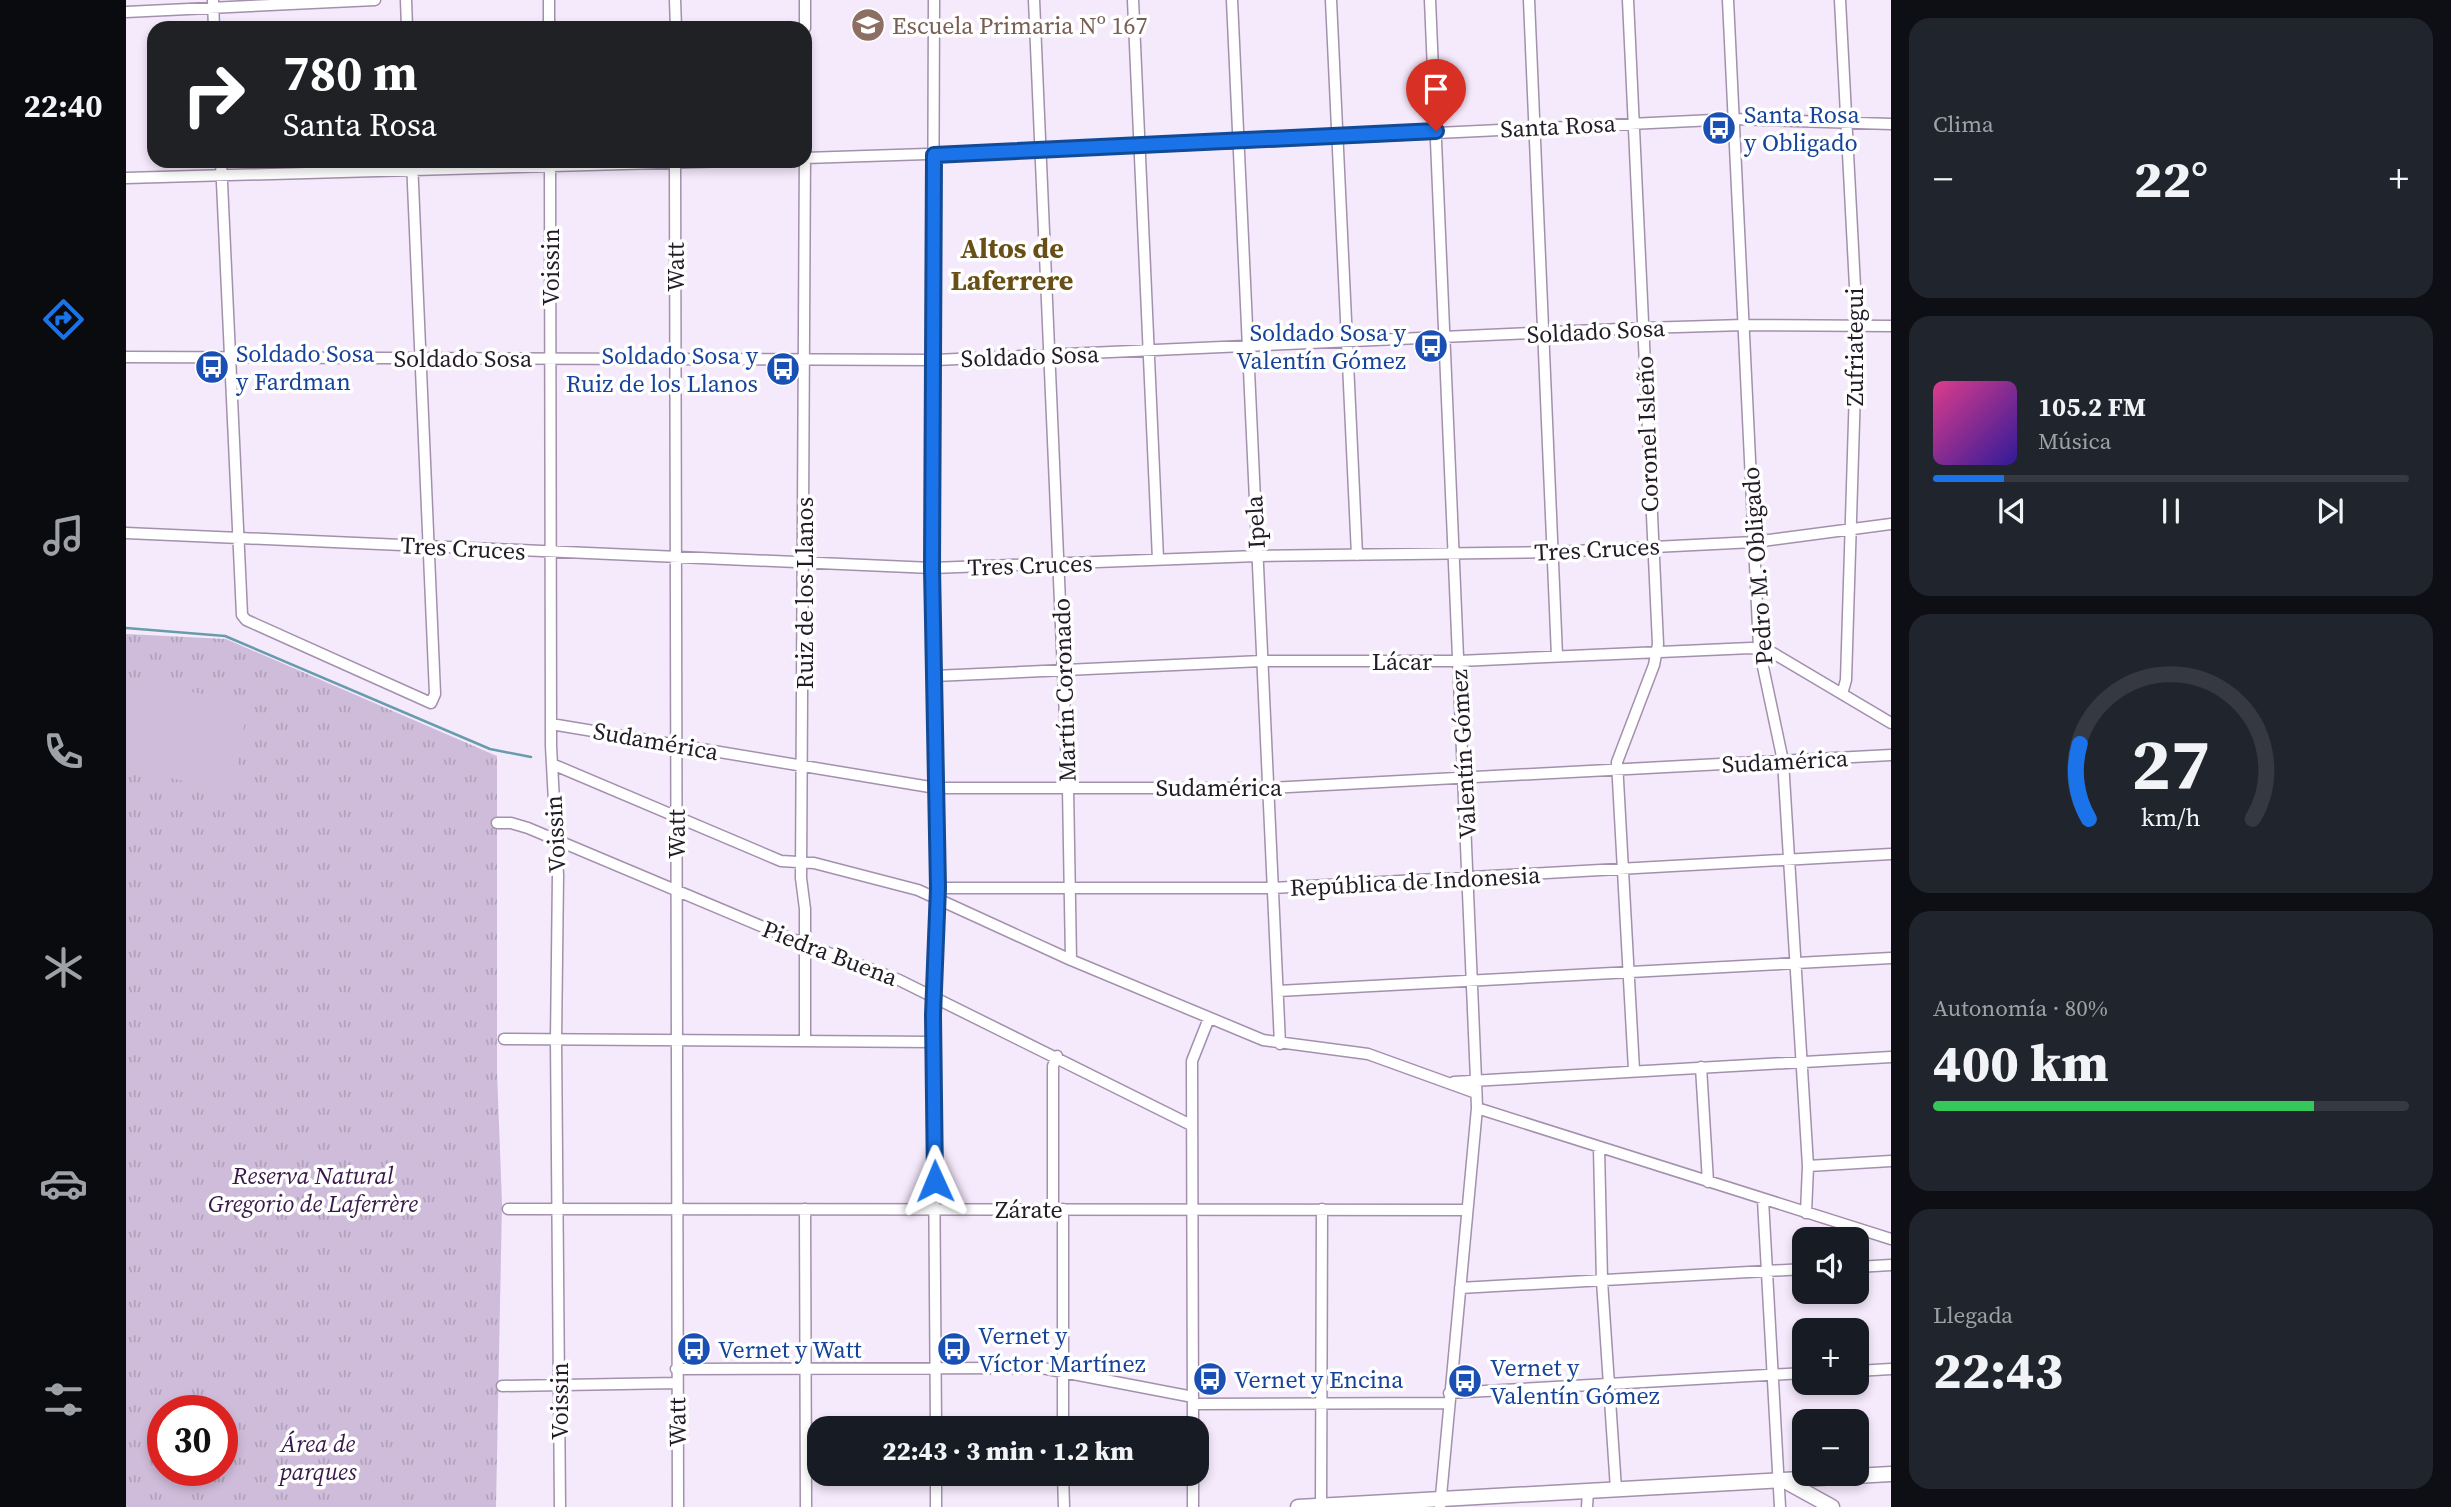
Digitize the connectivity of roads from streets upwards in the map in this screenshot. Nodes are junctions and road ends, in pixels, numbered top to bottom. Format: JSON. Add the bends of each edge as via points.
{"nodes":[{"id":1,"x":375,"y":0,"type":"edge"},
{"id":2,"x":406,"y":0,"type":"edge"},
{"id":3,"x":549,"y":0,"type":"edge"},
{"id":4,"x":676,"y":0,"type":"edge"},
{"id":5,"x":805,"y":0,"type":"edge"},
{"id":6,"x":934,"y":0,"type":"edge"},
{"id":7,"x":1034,"y":0,"type":"edge"},
{"id":8,"x":1133,"y":0,"type":"edge"},
{"id":9,"x":1232,"y":0,"type":"edge"},
{"id":10,"x":1331,"y":0,"type":"edge"},
{"id":11,"x":1430,"y":0,"type":"edge"},
{"id":12,"x":1529,"y":0,"type":"edge"},
{"id":13,"x":1628,"y":0,"type":"edge"},
{"id":14,"x":1728,"y":0,"type":"edge"},
{"id":15,"x":1840,"y":0,"type":"edge"},
{"id":16,"x":213,"y":4,"type":"edge"},
{"id":17,"x":126,"y":12,"type":"edge"},
{"id":18,"x":407,"y":21,"type":"edge"},
{"id":19,"x":549,"y":21,"type":"edge"},
{"id":20,"x":676,"y":21,"type":"edge"},
{"id":21,"x":805,"y":21,"type":"edge"},
{"id":22,"x":1735,"y":119,"type":"junction"},
{"id":23,"x":1635,"y":123,"type":"junction"},
{"id":24,"x":1845,"y":123,"type":"junction"},
{"id":25,"x":1891,"y":124,"type":"edge"},
{"id":26,"x":1536,"y":127,"type":"junction"},
{"id":27,"x":1436,"y":131,"type":"junction"},
{"id":28,"x":1336,"y":136,"type":"junction"},
{"id":29,"x":1239,"y":141,"type":"junction"},
{"id":30,"x":1140,"y":147,"type":"junction"},
{"id":31,"x":1040,"y":150,"type":"junction"},
{"id":32,"x":934,"y":155,"type":"junction"},
{"id":33,"x":812,"y":158,"type":"edge"},
{"id":34,"x":222,"y":168,"type":"edge"},
{"id":35,"x":355,"y":168,"type":"edge"},
{"id":36,"x":412,"y":168,"type":"edge"},
{"id":37,"x":550,"y":168,"type":"edge"},
{"id":38,"x":675,"y":168,"type":"edge"},
{"id":39,"x":805,"y":168,"type":"edge"},
{"id":40,"x":222,"y":175,"type":"junction"},
{"id":41,"x":126,"y":178,"type":"edge"},
{"id":42,"x":1744,"y":325,"type":"junction"},
{"id":43,"x":1857,"y":325,"type":"junction"},
{"id":44,"x":1891,"y":326,"type":"edge"},
{"id":45,"x":1643,"y":328,"type":"junction"},
{"id":46,"x":1545,"y":333,"type":"junction"},
{"id":47,"x":1445,"y":337,"type":"junction"},
{"id":48,"x":1346,"y":342,"type":"junction"},
{"id":49,"x":1246,"y":346,"type":"junction"},
{"id":50,"x":1150,"y":352,"type":"junction"},
{"id":51,"x":1051,"y":355,"type":"junction"},
{"id":52,"x":126,"y":357,"type":"edge"},
{"id":53,"x":230,"y":358,"type":"junction"},
{"id":54,"x":422,"y":359,"type":"junction"},
{"id":55,"x":550,"y":359,"type":"junction"},
{"id":56,"x":675,"y":359,"type":"junction"},
{"id":57,"x":804,"y":360,"type":"junction"},
{"id":58,"x":935,"y":360,"type":"junction"},
{"id":59,"x":1891,"y":524,"type":"edge"},
{"id":60,"x":1852,"y":529,"type":"junction"},
{"id":61,"x":126,"y":533,"type":"edge"},
{"id":62,"x":237,"y":538,"type":"junction"},
{"id":63,"x":1754,"y":542,"type":"junction"},
{"id":64,"x":430,"y":547,"type":"junction"},
{"id":65,"x":1652,"y":547,"type":"junction"},
{"id":66,"x":550,"y":552,"type":"junction"},
{"id":67,"x":1554,"y":552,"type":"junction"},
{"id":68,"x":1357,"y":555,"type":"junction"},
{"id":69,"x":1454,"y":555,"type":"junction"},
{"id":70,"x":1257,"y":556,"type":"junction"},
{"id":71,"x":676,"y":557,"type":"junction"},
{"id":72,"x":1158,"y":559,"type":"junction"},
{"id":73,"x":804,"y":563,"type":"junction"},
{"id":74,"x":1059,"y":565,"type":"junction"},
{"id":75,"x":932,"y":568,"type":"junction"},
{"id":76,"x":1759,"y":648,"type":"junction"},
{"id":77,"x":1657,"y":653,"type":"junction"},
{"id":78,"x":1557,"y":656,"type":"junction"},
{"id":79,"x":1262,"y":661,"type":"junction"},
{"id":80,"x":1459,"y":661,"type":"junction"},
{"id":81,"x":1064,"y":671,"type":"junction"},
{"id":82,"x":934,"y":676,"type":"junction"},
{"id":83,"x":1842,"y":694,"type":"junction"},
{"id":84,"x":1891,"y":723,"type":"edge"},
{"id":85,"x":551,"y":724,"type":"junction"},
{"id":86,"x":677,"y":744,"type":"junction"},
{"id":87,"x":1891,"y":755,"type":"edge"},
{"id":88,"x":1783,"y":761,"type":"junction"},
{"id":89,"x":552,"y":764,"type":"junction"},
{"id":90,"x":804,"y":766,"type":"junction"},
{"id":91,"x":1617,"y":769,"type":"junction"},
{"id":92,"x":1464,"y":778,"type":"junction"},
{"id":93,"x":936,"y":788,"type":"junction"},
{"id":94,"x":1068,"y":788,"type":"junction"},
{"id":95,"x":1268,"y":788,"type":"junction"},
{"id":96,"x":677,"y":815,"type":"junction"},
{"id":97,"x":497,"y":822,"type":"dead end"},
{"id":98,"x":556,"y":841,"type":"junction"},
{"id":99,"x":1891,"y":854,"type":"edge"},
{"id":100,"x":1789,"y":859,"type":"junction"},
{"id":101,"x":802,"y":862,"type":"junction"},
{"id":102,"x":1623,"y":869,"type":"junction"},
{"id":103,"x":1469,"y":879,"type":"junction"},
{"id":104,"x":1070,"y":888,"type":"junction"},
{"id":105,"x":1273,"y":888,"type":"junction"},
{"id":106,"x":676,"y":891,"type":"junction"},
{"id":107,"x":938,"y":893,"type":"junction"},
{"id":108,"x":805,"y":943,"type":"junction"},
{"id":109,"x":1891,"y":958,"type":"edge"},
{"id":110,"x":1071,"y":960,"type":"junction"},
{"id":111,"x":1796,"y":963,"type":"junction"},
{"id":112,"x":1629,"y":972,"type":"junction"},
{"id":113,"x":1472,"y":980,"type":"junction"},
{"id":114,"x":1278,"y":991,"type":"junction"},
{"id":115,"x":934,"y":996,"type":"junction"},
{"id":116,"x":1209,"y":1018,"type":"junction"},
{"id":117,"x":504,"y":1040,"type":"dead end"},
{"id":118,"x":556,"y":1040,"type":"junction"},
{"id":119,"x":677,"y":1040,"type":"junction"},
{"id":120,"x":805,"y":1040,"type":"junction"},
{"id":121,"x":933,"y":1042,"type":"junction"},
{"id":122,"x":1280,"y":1044,"type":"junction"},
{"id":123,"x":1057,"y":1056,"type":"junction"},
{"id":124,"x":1891,"y":1057,"type":"edge"},
{"id":125,"x":1800,"y":1063,"type":"junction"},
{"id":126,"x":1701,"y":1068,"type":"junction"},
{"id":127,"x":1634,"y":1070,"type":"junction"},
{"id":128,"x":1476,"y":1080,"type":"junction"},
{"id":129,"x":1451,"y":1082,"type":"junction"},
{"id":130,"x":1476,"y":1093,"type":"junction"},
{"id":131,"x":1477,"y":1108,"type":"junction"},
{"id":132,"x":1191,"y":1125,"type":"junction"},
{"id":133,"x":1599,"y":1148,"type":"junction"},
{"id":134,"x":1891,"y":1161,"type":"edge"},
{"id":135,"x":1808,"y":1166,"type":"junction"},
{"id":136,"x":1708,"y":1182,"type":"junction"},
{"id":137,"x":1763,"y":1200,"type":"junction"},
{"id":138,"x":508,"y":1209,"type":"dead end"},
{"id":139,"x":558,"y":1209,"type":"junction"},
{"id":140,"x":677,"y":1209,"type":"junction"},
{"id":141,"x":805,"y":1209,"type":"junction"},
{"id":142,"x":936,"y":1209,"type":"junction"},
{"id":143,"x":1058,"y":1209,"type":"junction"},
{"id":144,"x":1191,"y":1209,"type":"junction"},
{"id":145,"x":1322,"y":1209,"type":"junction"},
{"id":146,"x":1466,"y":1210,"type":"junction"},
{"id":147,"x":1806,"y":1213,"type":"junction"},
{"id":148,"x":1891,"y":1239,"type":"edge"},
{"id":149,"x":1891,"y":1265,"type":"edge"},
{"id":150,"x":1869,"y":1266,"type":"edge"},
{"id":151,"x":1792,"y":1270,"type":"edge"},
{"id":152,"x":1764,"y":1272,"type":"junction"},
{"id":153,"x":1602,"y":1281,"type":"junction"},
{"id":154,"x":1460,"y":1287,"type":"junction"},
{"id":155,"x":806,"y":1368,"type":"junction"},
{"id":156,"x":936,"y":1368,"type":"junction"},
{"id":157,"x":676,"y":1369,"type":"junction"},
{"id":158,"x":1891,"y":1369,"type":"edge"},
{"id":159,"x":1062,"y":1370,"type":"junction"},
{"id":160,"x":1869,"y":1370,"type":"edge"},
{"id":161,"x":1792,"y":1374,"type":"edge"},
{"id":162,"x":1772,"y":1375,"type":"junction"},
{"id":163,"x":676,"y":1383,"type":"junction"},
{"id":164,"x":558,"y":1384,"type":"junction"},
{"id":165,"x":1608,"y":1385,"type":"junction"},
{"id":166,"x":502,"y":1386,"type":"dead end"},
{"id":167,"x":1449,"y":1398,"type":"junction"},
{"id":168,"x":1193,"y":1400,"type":"junction"},
{"id":169,"x":1321,"y":1404,"type":"junction"},
{"id":170,"x":936,"y":1416,"type":"edge"},
{"id":171,"x":1063,"y":1416,"type":"edge"},
{"id":172,"x":1193,"y":1416,"type":"edge"},
{"id":173,"x":1891,"y":1474,"type":"edge"},
{"id":174,"x":1781,"y":1480,"type":"junction"},
{"id":175,"x":936,"y":1486,"type":"edge"},
{"id":176,"x":1063,"y":1486,"type":"edge"},
{"id":177,"x":1193,"y":1486,"type":"edge"},
{"id":178,"x":1616,"y":1489,"type":"junction"},
{"id":179,"x":1588,"y":1491,"type":"junction"},
{"id":180,"x":1439,"y":1503,"type":"edge"},
{"id":181,"x":1321,"y":1506,"type":"edge"},
{"id":182,"x":559,"y":1507,"type":"edge"},
{"id":183,"x":678,"y":1507,"type":"edge"},
{"id":184,"x":806,"y":1507,"type":"edge"},
{"id":185,"x":936,"y":1507,"type":"edge"},
{"id":186,"x":1064,"y":1507,"type":"edge"},
{"id":187,"x":1193,"y":1507,"type":"edge"},
{"id":188,"x":1298,"y":1507,"type":"edge"},
{"id":189,"x":1587,"y":1507,"type":"edge"},
{"id":190,"x":1780,"y":1507,"type":"edge"},
{"id":191,"x":1832,"y":1507,"type":"edge"}],
"edges":[{"from":1,"to":16,"type":"street"},
{"from":2,"to":18,"type":"street"},
{"from":3,"to":19,"type":"street"},
{"from":4,"to":20,"type":"street"},
{"from":5,"to":21,"type":"street"},
{"from":6,"to":32,"type":"street"},
{"from":7,"to":31,"type":"street","name":"Martín Coronado"},
{"from":8,"to":30,"type":"street"},
{"from":9,"to":29,"type":"street","name":"Ipela"},
{"from":10,"to":28,"type":"street"},
{"from":11,"to":27,"type":"street","name":"Valentín Gómez"},
{"from":12,"to":26,"type":"street"},
{"from":13,"to":23,"type":"street","name":"Coronel Isleño"},
{"from":14,"to":22,"type":"street","name":"Pedro M. Obligado"},
{"from":15,"to":24,"type":"street","name":"Zufriategui"},
{"from":16,"to":17,"type":"street"},
{"from":22,"to":23,"type":"street","name":"Santa Rosa"},
{"from":22,"to":24,"type":"street","name":"Santa Rosa"},
{"from":22,"to":42,"type":"street","name":"Pedro M. Obligado"},
{"from":23,"to":26,"type":"street","name":"Santa Rosa"},
{"from":23,"to":45,"type":"street","name":"Coronel Isleño"},
{"from":24,"to":25,"type":"street","name":"Santa Rosa"},
{"from":24,"to":43,"type":"street","name":"Zufriategui"},
{"from":26,"to":27,"type":"street","name":"Santa Rosa"},
{"from":26,"to":46,"type":"street"},
{"from":27,"to":28,"type":"street","name":"Santa Rosa"},
{"from":27,"to":47,"type":"street","name":"Valentín Gómez"},
{"from":28,"to":29,"type":"street","name":"Santa Rosa"},
{"from":28,"to":48,"type":"street"},
{"from":29,"to":30,"type":"street","name":"Santa Rosa"},
{"from":29,"to":49,"type":"street","name":"Ipela"},
{"from":30,"to":31,"type":"street","name":"Santa Rosa"},
{"from":30,"to":50,"type":"street"},
{"from":31,"to":32,"type":"street","name":"Santa Rosa"},
{"from":31,"to":51,"type":"street","name":"Martín Coronado"},
{"from":32,"to":33,"type":"street","name":"Santa Rosa"},
{"from":32,"to":58,"type":"street"},
{"from":34,"to":40,"type":"street"},
{"from":35,"to":40,"type":"street"},
{"from":36,"to":54,"type":"street"},
{"from":37,"to":55,"type":"street","name":"Voissin"},
{"from":38,"to":56,"type":"street","name":"Watt"},
{"from":39,"to":57,"type":"street","name":"Ruiz de los Llanos"},
{"from":40,"to":41,"type":"street"},
{"from":40,"to":53,"type":"street"},
{"from":42,"to":43,"type":"street","name":"Soldado Sosa"},
{"from":42,"to":45,"type":"street","name":"Soldado Sosa"},
{"from":42,"to":63,"type":"street","name":"Pedro M. Obligado"},
{"from":43,"to":44,"type":"street","name":"Soldado Sosa"},
{"from":43,"to":60,"type":"street","name":"Zufriategui"},
{"from":45,"to":46,"type":"street","name":"Soldado Sosa"},
{"from":45,"to":65,"type":"street","name":"Coronel Isleño"},
{"from":46,"to":47,"type":"street","name":"Soldado Sosa"},
{"from":46,"to":67,"type":"street"},
{"from":47,"to":48,"type":"street","name":"Soldado Sosa"},
{"from":47,"to":69,"type":"street","name":"Valentín Gómez"},
{"from":48,"to":49,"type":"street","name":"Soldado Sosa"},
{"from":48,"to":68,"type":"street"},
{"from":49,"to":50,"type":"street","name":"Soldado Sosa"},
{"from":49,"to":70,"type":"street","name":"Ipela"},
{"from":50,"to":51,"type":"street","name":"Soldado Sosa"},
{"from":50,"to":72,"type":"street"},
{"from":51,"to":58,"type":"street","name":"Soldado Sosa"},
{"from":51,"to":74,"type":"street","name":"Martín Coronado"},
{"from":52,"to":53,"type":"street","name":"Soldado Sosa"},
{"from":53,"to":54,"type":"street","name":"Soldado Sosa"},
{"from":53,"to":62,"type":"street"},
{"from":54,"to":55,"type":"street","name":"Soldado Sosa"},
{"from":54,"to":64,"type":"street"},
{"from":55,"to":56,"type":"street","name":"Soldado Sosa"},
{"from":55,"to":66,"type":"street","name":"Voissin"},
{"from":56,"to":57,"type":"street","name":"Soldado Sosa"},
{"from":56,"to":71,"type":"street","name":"Watt"},
{"from":57,"to":58,"type":"street","name":"Soldado Sosa"},
{"from":57,"to":73,"type":"street","name":"Ruiz de los Llanos"},
{"from":58,"to":75,"type":"street"},
{"from":59,"to":60,"type":"street","name":"Tres Cruces"},
{"from":60,"to":63,"type":"street","name":"Tres Cruces"},
{"from":60,"to":83,"type":"street","name":"Zufriategui"},
{"from":61,"to":62,"type":"street","name":"Tres Cruces"},
{"from":62,"to":64,"type":"street","name":"Tres Cruces"},
{"from":62,"to":64,"type":"street","via":[[241,609],[246,620],[431,703],[435,694]]},
{"from":63,"to":65,"type":"street","name":"Tres Cruces"},
{"from":63,"to":76,"type":"street","name":"Pedro M. Obligado"},
{"from":64,"to":66,"type":"street","name":"Tres Cruces"},
{"from":65,"to":67,"type":"street","name":"Tres Cruces"},
{"from":65,"to":77,"type":"street","name":"Coronel Isleño"},
{"from":66,"to":71,"type":"street","name":"Tres Cruces"},
{"from":66,"to":85,"type":"street","name":"Voissin"},
{"from":67,"to":69,"type":"street","name":"Tres Cruces"},
{"from":67,"to":78,"type":"street"},
{"from":68,"to":69,"type":"street","name":"Tres Cruces"},
{"from":68,"to":70,"type":"street","name":"Tres Cruces"},
{"from":69,"to":80,"type":"street","name":"Valentín Gómez"},
{"from":70,"to":72,"type":"street","name":"Tres Cruces"},
{"from":70,"to":79,"type":"street","name":"Ipela"},
{"from":71,"to":73,"type":"street","name":"Tres Cruces"},
{"from":71,"to":86,"type":"street","name":"Watt"},
{"from":72,"to":74,"type":"street","name":"Tres Cruces"},
{"from":73,"to":75,"type":"street","name":"Tres Cruces"},
{"from":73,"to":90,"type":"street","name":"Ruiz de los Llanos"},
{"from":74,"to":75,"type":"street","name":"Tres Cruces"},
{"from":74,"to":81,"type":"street","name":"Martín Coronado"},
{"from":75,"to":82,"type":"street"},
{"from":76,"to":77,"type":"street","name":"Lácar"},
{"from":76,"to":83,"type":"street","name":"Lácar"},
{"from":76,"to":88,"type":"street","name":"Pedro M. Obligado"},
{"from":77,"to":78,"type":"street","name":"Lácar"},
{"from":77,"to":91,"type":"street","name":"Coronel Isleño","via":[[1620,748]]},
{"from":78,"to":80,"type":"street","name":"Lácar"},
{"from":79,"to":80,"type":"street","name":"Lácar"},
{"from":79,"to":81,"type":"street","name":"Lácar"},
{"from":79,"to":95,"type":"street","name":"Ipela"},
{"from":80,"to":92,"type":"street","name":"Valentín Gómez"},
{"from":81,"to":82,"type":"street","name":"Lácar"},
{"from":81,"to":94,"type":"street","name":"Martín Coronado"},
{"from":82,"to":93,"type":"street"},
{"from":83,"to":84,"type":"street","name":"Lácar"},
{"from":85,"to":86,"type":"street","name":"Sudamérica"},
{"from":85,"to":89,"type":"street","name":"Voissin"},
{"from":86,"to":90,"type":"street","name":"Sudamérica"},
{"from":86,"to":96,"type":"street","name":"Watt"},
{"from":87,"to":88,"type":"street","name":"Sudamérica"},
{"from":88,"to":91,"type":"street","name":"Sudamérica"},
{"from":88,"to":100,"type":"street","name":"Pedro M. Obligado"},
{"from":89,"to":96,"type":"street"},
{"from":89,"to":98,"type":"street","name":"Voissin"},
{"from":90,"to":93,"type":"street","name":"Sudamérica"},
{"from":90,"to":101,"type":"street","name":"Ruiz de los Llanos"},
{"from":91,"to":92,"type":"street","name":"Sudamérica"},
{"from":91,"to":102,"type":"street","name":"Coronel Isleño"},
{"from":92,"to":95,"type":"street","name":"Sudamérica"},
{"from":92,"to":103,"type":"street","name":"Valentín Gómez"},
{"from":93,"to":94,"type":"street","name":"Sudamérica"},
{"from":93,"to":107,"type":"street"},
{"from":94,"to":95,"type":"street","name":"Sudamérica"},
{"from":94,"to":104,"type":"street","name":"Martín Coronado"},
{"from":95,"to":105,"type":"street","name":"Ipela"},
{"from":96,"to":101,"type":"street","via":[[782,861]]},
{"from":96,"to":106,"type":"street","name":"Watt"},
{"from":97,"to":98,"type":"street","name":"Piedra Buena","via":[[518,825]]},
{"from":98,"to":106,"type":"street","name":"Piedra Buena"},
{"from":98,"to":118,"type":"street","name":"Voissin"},
{"from":99,"to":100,"type":"street","name":"República de Indonesia"},
{"from":100,"to":102,"type":"street","name":"República de Indonesia"},
{"from":100,"to":111,"type":"street","name":"Pedro M. Obligado"},
{"from":101,"to":107,"type":"street"},
{"from":101,"to":108,"type":"street","name":"Ruiz de los Llanos"},
{"from":102,"to":103,"type":"street","name":"República de Indonesia"},
{"from":102,"to":112,"type":"street","name":"Coronel Isleño"},
{"from":103,"to":105,"type":"street","name":"República de Indonesia"},
{"from":103,"to":113,"type":"street","name":"Valentín Gómez"},
{"from":104,"to":105,"type":"street","name":"República de Indonesia"},
{"from":104,"to":107,"type":"street","name":"República de Indonesia"},
{"from":104,"to":110,"type":"street","name":"Martín Coronado"},
{"from":105,"to":114,"type":"street","name":"Ipela"},
{"from":106,"to":108,"type":"street","name":"Piedra Buena"},
{"from":106,"to":119,"type":"street","name":"Watt"},
{"from":107,"to":110,"type":"street"},
{"from":107,"to":115,"type":"street"},
{"from":108,"to":115,"type":"street","name":"Piedra Buena"},
{"from":108,"to":120,"type":"street","name":"Ruiz de los Llanos"},
{"from":109,"to":111,"type":"street"},
{"from":110,"to":116,"type":"street"},
{"from":111,"to":112,"type":"street"},
{"from":111,"to":125,"type":"street","name":"Pedro M. Obligado"},
{"from":112,"to":113,"type":"street"},
{"from":112,"to":127,"type":"street","name":"Coronel Isleño"},
{"from":113,"to":114,"type":"street"},
{"from":113,"to":128,"type":"street","name":"Valentín Gómez"},
{"from":114,"to":122,"type":"street","name":"Ipela"},
{"from":115,"to":121,"type":"street"},
{"from":115,"to":123,"type":"street","name":"Piedra Buena"},
{"from":116,"to":122,"type":"street"},
{"from":116,"to":132,"type":"street","via":[[1192,1062]]},
{"from":117,"to":118,"type":"street"},
{"from":118,"to":119,"type":"street"},
{"from":118,"to":139,"type":"street","name":"Voissin"},
{"from":119,"to":120,"type":"street"},
{"from":119,"to":140,"type":"street","name":"Watt"},
{"from":120,"to":121,"type":"street"},
{"from":121,"to":142,"type":"street"},
{"from":122,"to":129,"type":"street","via":[[1368,1054]]},
{"from":123,"to":132,"type":"street","name":"Piedra Buena"},
{"from":123,"to":143,"type":"street","via":[[1052,1066]]},
{"from":124,"to":125,"type":"street"},
{"from":125,"to":126,"type":"street"},
{"from":125,"to":135,"type":"street","name":"Pedro M. Obligado"},
{"from":126,"to":127,"type":"street"},
{"from":126,"to":136,"type":"street"},
{"from":127,"to":128,"type":"street"},
{"from":128,"to":129,"type":"street"},
{"from":128,"to":130,"type":"street","name":"Valentín Gómez"},
{"from":129,"to":130,"type":"street"},
{"from":130,"to":131,"type":"street","name":"Valentín Gómez"},
{"from":131,"to":133,"type":"street"},
{"from":131,"to":146,"type":"street","name":"Valentín Gómez"},
{"from":132,"to":144,"type":"street"},
{"from":133,"to":136,"type":"street"},
{"from":133,"to":153,"type":"street"},
{"from":134,"to":135,"type":"street"},
{"from":135,"to":147,"type":"street","name":"Pedro M. Obligado"},
{"from":136,"to":137,"type":"street"},
{"from":137,"to":147,"type":"street"},
{"from":137,"to":152,"type":"street"},
{"from":138,"to":139,"type":"street","name":"Zárate"},
{"from":139,"to":140,"type":"street","name":"Zárate"},
{"from":139,"to":164,"type":"street","name":"Voissin"},
{"from":140,"to":141,"type":"street","name":"Zárate"},
{"from":140,"to":157,"type":"street","name":"Watt"},
{"from":141,"to":142,"type":"street","name":"Zárate"},
{"from":141,"to":155,"type":"street"},
{"from":142,"to":143,"type":"street","name":"Zárate"},
{"from":142,"to":156,"type":"street"},
{"from":143,"to":144,"type":"street","name":"Zárate"},
{"from":143,"to":159,"type":"street"},
{"from":144,"to":145,"type":"street","name":"Zárate"},
{"from":144,"to":168,"type":"street"},
{"from":145,"to":146,"type":"street","name":"Zárate"},
{"from":145,"to":169,"type":"street"},
{"from":146,"to":154,"type":"street","name":"Valentín Gómez"},
{"from":147,"to":148,"type":"street"},
{"from":149,"to":150,"type":"street"},
{"from":151,"to":152,"type":"street"},
{"from":152,"to":153,"type":"street"},
{"from":152,"to":162,"type":"street"},
{"from":153,"to":154,"type":"street"},
{"from":153,"to":165,"type":"street"},
{"from":154,"to":167,"type":"street","name":"Valentín Gómez"},
{"from":155,"to":156,"type":"street"},
{"from":155,"to":157,"type":"street"},
{"from":155,"to":184,"type":"street"},
{"from":156,"to":159,"type":"street"},
{"from":156,"to":170,"type":"street"},
{"from":157,"to":163,"type":"street","name":"Watt"},
{"from":158,"to":160,"type":"street"},
{"from":159,"to":168,"type":"street"},
{"from":159,"to":171,"type":"street"},
{"from":161,"to":162,"type":"street"},
{"from":162,"to":165,"type":"street"},
{"from":162,"to":174,"type":"street"},
{"from":163,"to":164,"type":"street"},
{"from":163,"to":183,"type":"street","name":"Watt"},
{"from":164,"to":166,"type":"street"},
{"from":164,"to":182,"type":"street","name":"Voissin"},
{"from":165,"to":167,"type":"street"},
{"from":165,"to":178,"type":"street"},
{"from":167,"to":169,"type":"street"},
{"from":167,"to":180,"type":"street","name":"Valentín Gómez"},
{"from":168,"to":169,"type":"street"},
{"from":168,"to":172,"type":"street"},
{"from":169,"to":181,"type":"street"},
{"from":173,"to":174,"type":"street"},
{"from":174,"to":178,"type":"street"},
{"from":174,"to":190,"type":"street"},
{"from":174,"to":191,"type":"street"},
{"from":175,"to":185,"type":"street"},
{"from":176,"to":186,"type":"street"},
{"from":177,"to":187,"type":"street"},
{"from":178,"to":179,"type":"street"},
{"from":179,"to":180,"type":"street"},
{"from":179,"to":189,"type":"street"},
{"from":180,"to":181,"type":"street"},
{"from":181,"to":188,"type":"street"}]}
